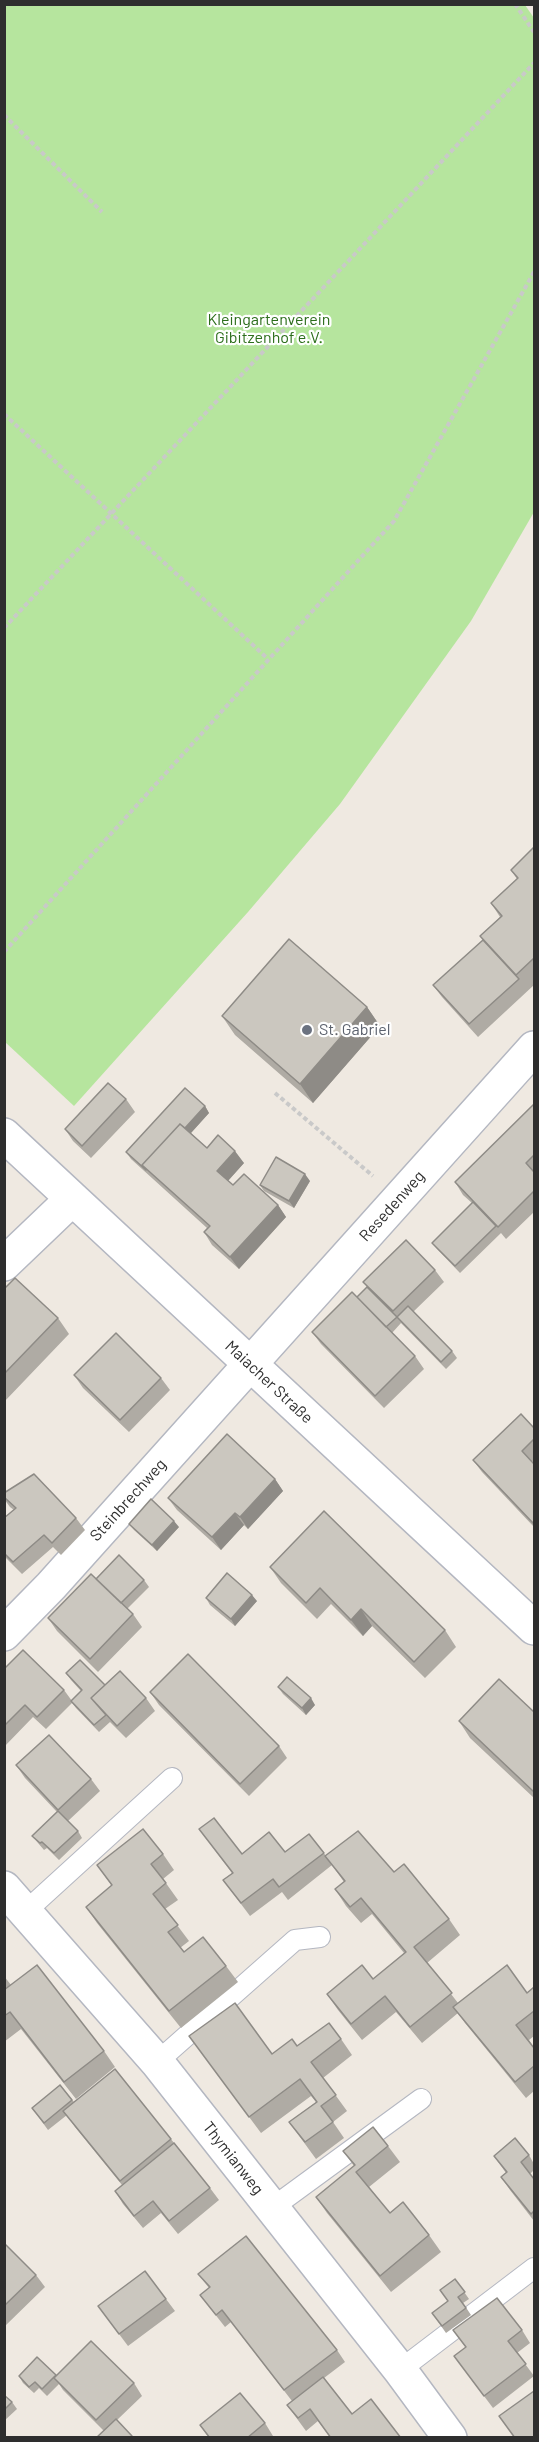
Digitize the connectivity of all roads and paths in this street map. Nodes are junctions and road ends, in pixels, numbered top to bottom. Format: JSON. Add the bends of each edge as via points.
{"nodes":[{"id":1,"x":515,"y":4,"type":"edge"},
{"id":2,"x":534,"y":32,"type":"edge"},
{"id":3,"x":534,"y":63,"type":"edge"},
{"id":4,"x":4,"y":115,"type":"edge"},
{"id":5,"x":102,"y":212,"type":"dead end"},
{"id":6,"x":534,"y":272,"type":"edge"},
{"id":7,"x":4,"y":414,"type":"edge"},
{"id":8,"x":112,"y":514,"type":"junction"},
{"id":9,"x":4,"y":628,"type":"edge"},
{"id":10,"x":268,"y":659,"type":"junction"},
{"id":11,"x":4,"y":952,"type":"edge"},
{"id":12,"x":534,"y":1048,"type":"edge"},
{"id":13,"x":275,"y":1093,"type":"dead end"},
{"id":14,"x":4,"y":1135,"type":"edge"},
{"id":15,"x":399,"y":1198,"type":"junction"},
{"id":16,"x":72,"y":1200,"type":"junction"},
{"id":17,"x":4,"y":1264,"type":"edge"},
{"id":18,"x":250,"y":1364,"type":"junction"},
{"id":19,"x":534,"y":1628,"type":"edge"},
{"id":20,"x":4,"y":1634,"type":"edge"},
{"id":21,"x":172,"y":1778,"type":"dead end"},
{"id":22,"x":15,"y":1900,"type":"edge"},
{"id":23,"x":320,"y":1937,"type":"dead end"},
{"id":24,"x":157,"y":2062,"type":"junction"},
{"id":25,"x":421,"y":2099,"type":"dead end"},
{"id":26,"x":272,"y":2208,"type":"junction"},
{"id":27,"x":534,"y":2268,"type":"edge"},
{"id":28,"x":400,"y":2370,"type":"junction"},
{"id":29,"x":450,"y":2438,"type":"edge"}],
"edges":[{"from":1,"to":2,"type":"path"},
{"from":3,"to":8,"type":"path"},
{"from":4,"to":5,"type":"path"},
{"from":6,"to":10,"type":"path","via":[[394,521]]},
{"from":7,"to":8,"type":"path"},
{"from":8,"to":9,"type":"path"},
{"from":8,"to":10,"type":"path"},
{"from":10,"to":11,"type":"path"},
{"from":12,"to":15,"type":"street","name":"Resedenweg"},
{"from":13,"to":15,"type":"path"},
{"from":14,"to":16,"type":"street","name":"Maiacher Straße"},
{"from":15,"to":18,"type":"street","name":"Resedenweg"},
{"from":16,"to":17,"type":"street"},
{"from":16,"to":18,"type":"street","name":"Maiacher Straße"},
{"from":18,"to":19,"type":"street","name":"Maiacher Straße"},
{"from":18,"to":20,"type":"street","name":"Steinbrechweg"},
{"from":21,"to":22,"type":"lane"},
{"from":22,"to":24,"type":"street","name":"Thymianweg"},
{"from":23,"to":24,"type":"lane","via":[[295,1940]]},
{"from":24,"to":26,"type":"street","name":"Thymianweg"},
{"from":25,"to":26,"type":"lane"},
{"from":26,"to":28,"type":"street","name":"Thymianweg"},
{"from":27,"to":28,"type":"lane"},
{"from":28,"to":29,"type":"street","name":"Thymianweg"}]}
